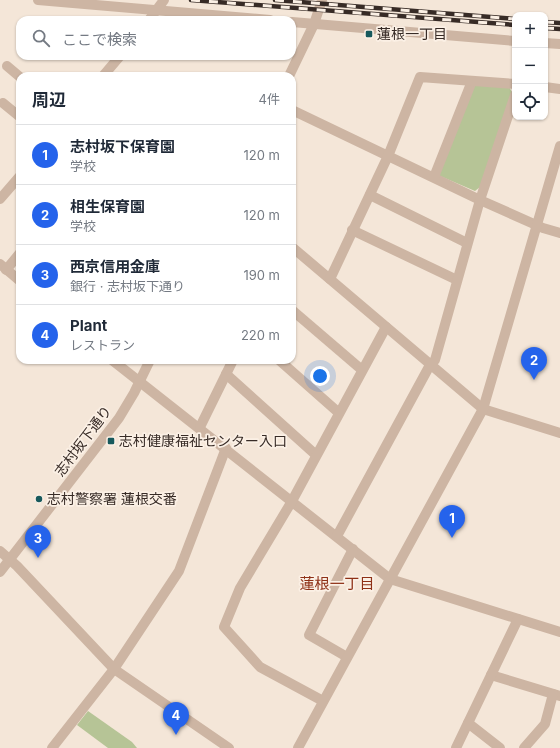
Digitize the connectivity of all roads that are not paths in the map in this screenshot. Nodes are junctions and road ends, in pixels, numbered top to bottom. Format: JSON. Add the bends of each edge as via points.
{"nodes":[{"id":1,"x":38,"y":0,"type":"edge"},
{"id":2,"x":164,"y":0,"type":"edge"},
{"id":3,"x":322,"y":0,"type":"edge"},
{"id":4,"x":157,"y":10,"type":"junction"},
{"id":5,"x":152,"y":16,"type":"edge"},
{"id":6,"x":225,"y":16,"type":"edge"},
{"id":7,"x":296,"y":22,"type":"edge"},
{"id":8,"x":314,"y":24,"type":"junction"},
{"id":9,"x":512,"y":41,"type":"edge"},
{"id":10,"x":548,"y":43,"type":"edge"},
{"id":11,"x":560,"y":44,"type":"edge"},
{"id":12,"x":117,"y":60,"type":"edge"},
{"id":13,"x":8,"y":66,"type":"dead end"},
{"id":14,"x":106,"y":72,"type":"edge"},
{"id":15,"x":291,"y":72,"type":"edge"},
{"id":16,"x":16,"y":73,"type":"edge"},
{"id":17,"x":472,"y":81,"type":"junction"},
{"id":18,"x":512,"y":84,"type":"edge"},
{"id":19,"x":548,"y":87,"type":"edge"},
{"id":20,"x":560,"y":89,"type":"edge"},
{"id":21,"x":2,"y":103,"type":"dead end"},
{"id":22,"x":512,"y":104,"type":"edge"},
{"id":23,"x":296,"y":112,"type":"edge"},
{"id":24,"x":16,"y":114,"type":"edge"},
{"id":25,"x":560,"y":146,"type":"edge"},
{"id":26,"x":388,"y":156,"type":"junction"},
{"id":27,"x":434,"y":177,"type":"junction"},
{"id":28,"x":16,"y":181,"type":"edge"},
{"id":29,"x":370,"y":195,"type":"junction"},
{"id":30,"x":0,"y":199,"type":"edge"},
{"id":31,"x":480,"y":200,"type":"junction"},
{"id":32,"x":536,"y":225,"type":"junction"},
{"id":33,"x":352,"y":230,"type":"junction"},
{"id":34,"x":560,"y":233,"type":"edge"},
{"id":35,"x":467,"y":243,"type":"junction"},
{"id":36,"x":296,"y":250,"type":"edge"},
{"id":37,"x":16,"y":257,"type":"edge"},
{"id":38,"x":3,"y":267,"type":"edge"},
{"id":39,"x":16,"y":278,"type":"edge"},
{"id":40,"x":330,"y":279,"type":"junction"},
{"id":41,"x":457,"y":280,"type":"junction"},
{"id":42,"x":296,"y":313,"type":"edge"},
{"id":43,"x":386,"y":327,"type":"junction"},
{"id":44,"x":117,"y":364,"type":"edge"},
{"id":45,"x":148,"y":364,"type":"edge"},
{"id":46,"x":231,"y":364,"type":"edge"},
{"id":47,"x":284,"y":364,"type":"edge"},
{"id":48,"x":430,"y":365,"type":"junction"},
{"id":49,"x":362,"y":370,"type":"junction"},
{"id":50,"x":226,"y":374,"type":"junction"},
{"id":51,"x":140,"y":382,"type":"junction"},
{"id":52,"x":483,"y":409,"type":"junction"},
{"id":53,"x":340,"y":412,"type":"junction"},
{"id":54,"x":200,"y":427,"type":"junction"},
{"id":55,"x":560,"y":433,"type":"edge"},
{"id":56,"x":226,"y":448,"type":"junction"},
{"id":57,"x":316,"y":455,"type":"junction"},
{"id":58,"x":292,"y":501,"type":"junction"},
{"id":59,"x":337,"y":536,"type":"junction"},
{"id":60,"x":353,"y":549,"type":"junction"},
{"id":61,"x":0,"y":551,"type":"edge"},
{"id":62,"x":10,"y":560,"type":"junction"},
{"id":63,"x":0,"y":572,"type":"edge"},
{"id":64,"x":390,"y":578,"type":"junction"},
{"id":65,"x":518,"y":619,"type":"junction"},
{"id":66,"x":560,"y":632,"type":"edge"},
{"id":67,"x":348,"y":657,"type":"junction"},
{"id":68,"x":114,"y":669,"type":"junction"},
{"id":69,"x":491,"y":675,"type":"junction"},
{"id":70,"x":556,"y":695,"type":"edge"},
{"id":71,"x":323,"y":701,"type":"junction"},
{"id":72,"x":468,"y":723,"type":"junction"},
{"id":73,"x":52,"y":748,"type":"edge"},
{"id":74,"x":229,"y":748,"type":"edge"},
{"id":75,"x":298,"y":748,"type":"edge"},
{"id":76,"x":456,"y":748,"type":"edge"},
{"id":77,"x":500,"y":748,"type":"edge"},
{"id":78,"x":524,"y":748,"type":"edge"}],
"edges":[{"from":1,"to":4,"type":"street"},
{"from":2,"to":4,"type":"street"},
{"from":3,"to":8,"type":"street"},
{"from":4,"to":5,"type":"street"},
{"from":4,"to":6,"type":"street"},
{"from":7,"to":8,"type":"street"},
{"from":8,"to":9,"type":"street"},
{"from":8,"to":15,"type":"street"},
{"from":10,"to":11,"type":"street"},
{"from":12,"to":14,"type":"street"},
{"from":13,"to":16,"type":"street"},
{"from":17,"to":18,"type":"street"},
{"from":17,"to":26,"type":"street","via":[[420,77]]},
{"from":17,"to":27,"type":"street"},
{"from":19,"to":20,"type":"street"},
{"from":21,"to":24,"type":"street"},
{"from":22,"to":31,"type":"street"},
{"from":23,"to":26,"type":"street"},
{"from":25,"to":32,"type":"street"},
{"from":26,"to":27,"type":"street"},
{"from":26,"to":29,"type":"street"},
{"from":27,"to":31,"type":"street"},
{"from":28,"to":30,"type":"street"},
{"from":29,"to":33,"type":"street"},
{"from":29,"to":35,"type":"street"},
{"from":31,"to":32,"type":"street"},
{"from":31,"to":35,"type":"street"},
{"from":32,"to":34,"type":"street"},
{"from":32,"to":52,"type":"street"},
{"from":33,"to":40,"type":"street"},
{"from":33,"to":41,"type":"street"},
{"from":35,"to":41,"type":"street"},
{"from":36,"to":40,"type":"street"},
{"from":37,"to":38,"type":"street"},
{"from":38,"to":39,"type":"street"},
{"from":40,"to":43,"type":"street"},
{"from":41,"to":48,"type":"street","via":[[435,360]]},
{"from":42,"to":49,"type":"street"},
{"from":43,"to":48,"type":"street"},
{"from":43,"to":49,"type":"street"},
{"from":44,"to":51,"type":"street"},
{"from":45,"to":51,"type":"street","name":"志村坂下通り"},
{"from":46,"to":50,"type":"street"},
{"from":47,"to":53,"type":"street"},
{"from":48,"to":52,"type":"street"},
{"from":48,"to":59,"type":"street"},
{"from":49,"to":53,"type":"street"},
{"from":50,"to":54,"type":"street"},
{"from":50,"to":57,"type":"street"},
{"from":51,"to":54,"type":"street"},
{"from":51,"to":62,"type":"street","name":"志村坂下通り","via":[[119,418]]},
{"from":52,"to":55,"type":"street"},
{"from":52,"to":64,"type":"street"},
{"from":53,"to":57,"type":"street"},
{"from":54,"to":56,"type":"street"},
{"from":56,"to":58,"type":"street"},
{"from":56,"to":68,"type":"street","via":[[179,571]]},
{"from":57,"to":58,"type":"street"},
{"from":58,"to":59,"type":"street"},
{"from":58,"to":71,"type":"street","via":[[240,588],[224,627],[260,668]]},
{"from":59,"to":60,"type":"street"},
{"from":60,"to":64,"type":"street"},
{"from":60,"to":67,"type":"street","via":[[308,635]]},
{"from":61,"to":62,"type":"street"},
{"from":62,"to":63,"type":"street","name":"志村坂下通り"},
{"from":62,"to":68,"type":"street"},
{"from":64,"to":65,"type":"street"},
{"from":64,"to":67,"type":"street"},
{"from":65,"to":66,"type":"street"},
{"from":65,"to":69,"type":"street"},
{"from":67,"to":71,"type":"street"},
{"from":68,"to":73,"type":"street"},
{"from":68,"to":74,"type":"street"},
{"from":69,"to":70,"type":"street"},
{"from":69,"to":72,"type":"street"},
{"from":70,"to":78,"type":"street","via":[[545,724]]},
{"from":71,"to":75,"type":"street"},
{"from":72,"to":76,"type":"street"},
{"from":72,"to":77,"type":"street"}]}
